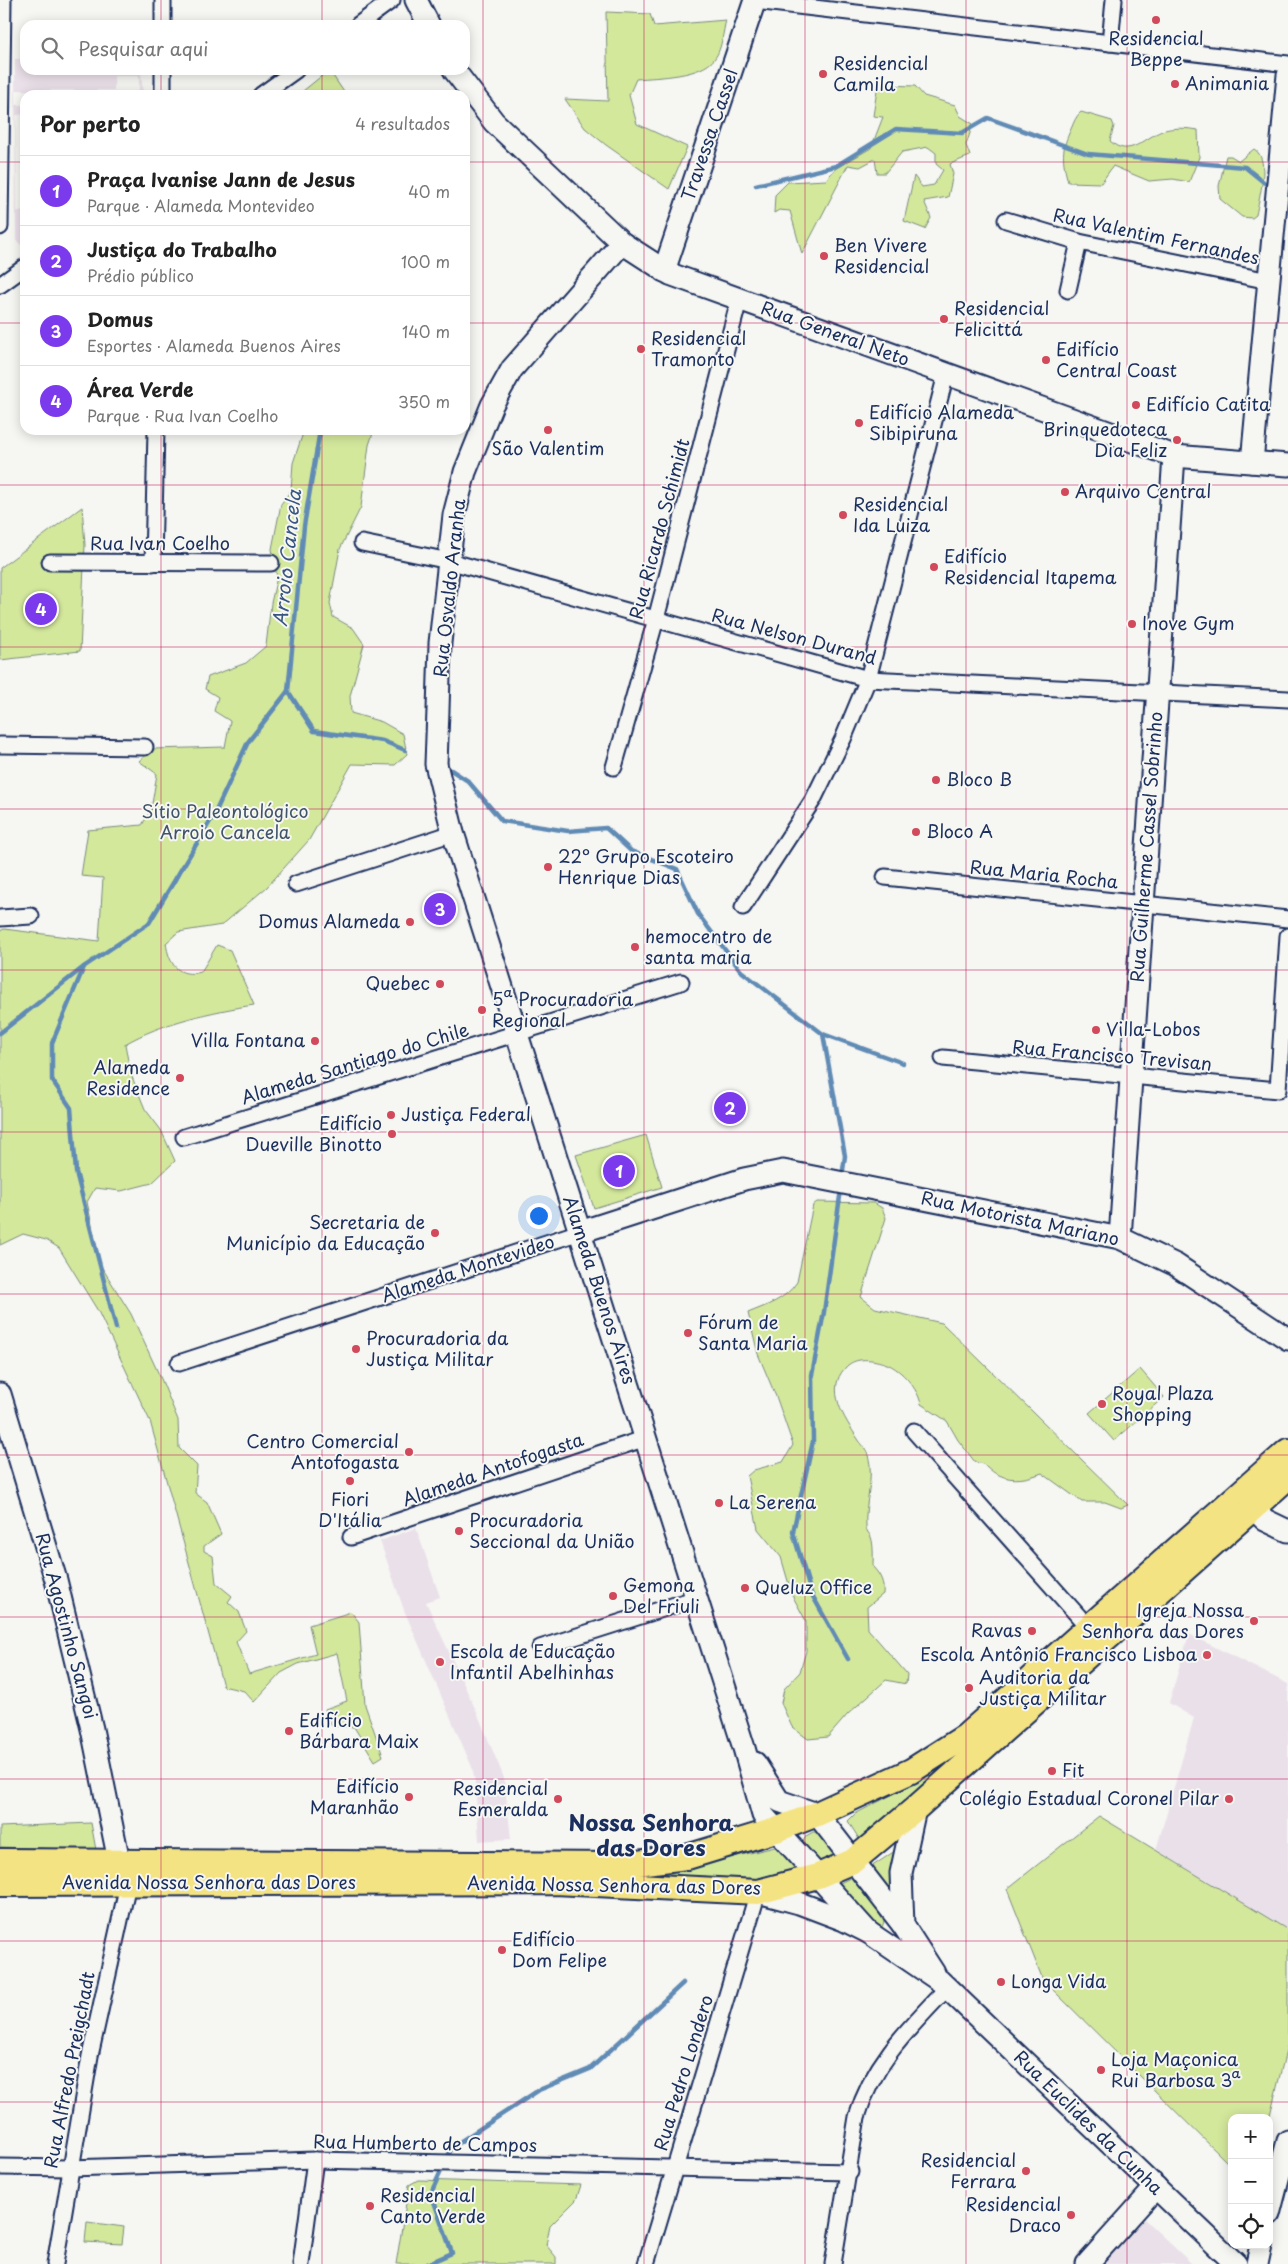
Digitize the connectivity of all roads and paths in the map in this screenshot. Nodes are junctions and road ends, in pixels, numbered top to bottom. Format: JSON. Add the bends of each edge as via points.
{"nodes":[{"id":1,"x":3,"y":0,"type":"edge"},
{"id":2,"x":163,"y":0,"type":"edge"},
{"id":3,"x":392,"y":0,"type":"edge"},
{"id":4,"x":416,"y":0,"type":"edge"},
{"id":5,"x":1114,"y":0,"type":"edge"},
{"id":6,"x":755,"y":1,"type":"edge"},
{"id":7,"x":163,"y":20,"type":"edge"},
{"id":8,"x":365,"y":20,"type":"edge"},
{"id":9,"x":426,"y":20,"type":"edge"},
{"id":10,"x":1110,"y":43,"type":"junction"},
{"id":11,"x":1288,"y":64,"type":"edge"},
{"id":12,"x":1288,"y":74,"type":"edge"},
{"id":13,"x":163,"y":75,"type":"edge"},
{"id":14,"x":289,"y":75,"type":"edge"},
{"id":15,"x":458,"y":75,"type":"edge"},
{"id":16,"x":163,"y":90,"type":"edge"},
{"id":17,"x":268,"y":90,"type":"edge"},
{"id":18,"x":469,"y":90,"type":"edge"},
{"id":19,"x":470,"y":91,"type":"edge"},
{"id":20,"x":1006,"y":220,"type":"dead end"},
{"id":21,"x":0,"y":227,"type":"edge"},
{"id":22,"x":1079,"y":242,"type":"junction"},
{"id":23,"x":622,"y":243,"type":"junction"},
{"id":24,"x":20,"y":270,"type":"edge"},
{"id":25,"x":664,"y":271,"type":"junction"},
{"id":26,"x":1269,"y":281,"type":"junction"},
{"id":27,"x":0,"y":285,"type":"edge"},
{"id":28,"x":1068,"y":290,"type":"dead end"},
{"id":29,"x":739,"y":300,"type":"junction"},
{"id":30,"x":946,"y":374,"type":"junction"},
{"id":31,"x":156,"y":435,"type":"edge"},
{"id":32,"x":1174,"y":456,"type":"junction"},
{"id":33,"x":1252,"y":462,"type":"junction"},
{"id":34,"x":1288,"y":465,"type":"edge"},
{"id":35,"x":362,"y":543,"type":"dead end"},
{"id":36,"x":449,"y":561,"type":"junction"},
{"id":37,"x":50,"y":562,"type":"dead end"},
{"id":38,"x":153,"y":563,"type":"junction"},
{"id":39,"x":271,"y":563,"type":"dead end"},
{"id":40,"x":656,"y":619,"type":"junction"},
{"id":41,"x":868,"y":679,"type":"junction"},
{"id":42,"x":1158,"y":693,"type":"junction"},
{"id":43,"x":1288,"y":700,"type":"edge"},
{"id":44,"x":0,"y":745,"type":"edge"},
{"id":45,"x":145,"y":747,"type":"dead end"},
{"id":46,"x":614,"y":767,"type":"dead end"},
{"id":47,"x":454,"y":833,"type":"junction"},
{"id":48,"x":885,"y":877,"type":"dead end"},
{"id":49,"x":296,"y":884,"type":"dead end"},
{"id":50,"x":1143,"y":904,"type":"junction"},
{"id":51,"x":743,"y":906,"type":"dead end"},
{"id":52,"x":31,"y":916,"type":"dead end"},
{"id":53,"x":0,"y":918,"type":"edge"},
{"id":54,"x":1288,"y":919,"type":"edge"},
{"id":55,"x":1288,"y":936,"type":"edge"},
{"id":56,"x":681,"y":982,"type":"dead end"},
{"id":57,"x":517,"y":1034,"type":"junction"},
{"id":58,"x":943,"y":1058,"type":"dead end"},
{"id":59,"x":1131,"y":1076,"type":"junction"},
{"id":60,"x":184,"y":1137,"type":"dead end"},
{"id":61,"x":816,"y":1177,"type":"joint"},
{"id":62,"x":580,"y":1232,"type":"junction"},
{"id":63,"x":1120,"y":1238,"type":"junction"},
{"id":64,"x":1288,"y":1339,"type":"edge"},
{"id":65,"x":179,"y":1363,"type":"dead end"},
{"id":66,"x":0,"y":1394,"type":"edge"},
{"id":67,"x":914,"y":1431,"type":"dead end"},
{"id":68,"x":646,"y":1438,"type":"junction"},
{"id":69,"x":1288,"y":1451,"type":"edge"},
{"id":70,"x":1288,"y":1477,"type":"edge"},
{"id":71,"x":1246,"y":1501,"type":"junction"},
{"id":72,"x":1288,"y":1531,"type":"edge"},
{"id":73,"x":352,"y":1537,"type":"dead end"},
{"id":74,"x":696,"y":1598,"type":"junction"},
{"id":75,"x":1089,"y":1628,"type":"junction"},
{"id":76,"x":540,"y":1648,"type":"dead end"},
{"id":77,"x":744,"y":1748,"type":"junction"},
{"id":78,"x":915,"y":1809,"type":"junction"},
{"id":79,"x":817,"y":1814,"type":"junction"},
{"id":80,"x":776,"y":1830,"type":"junction"},
{"id":81,"x":119,"y":1860,"type":"junction"},
{"id":82,"x":0,"y":1861,"type":"edge"},
{"id":83,"x":853,"y":1861,"type":"junction"},
{"id":84,"x":818,"y":1876,"type":"junction"},
{"id":85,"x":0,"y":1884,"type":"edge"},
{"id":86,"x":128,"y":1884,"type":"junction"},
{"id":87,"x":758,"y":1892,"type":"junction"},
{"id":88,"x":903,"y":1925,"type":"junction"},
{"id":89,"x":868,"y":1932,"type":"junction"},
{"id":90,"x":943,"y":1984,"type":"junction"},
{"id":91,"x":1288,"y":2141,"type":"edge"},
{"id":92,"x":315,"y":2160,"type":"junction"},
{"id":93,"x":0,"y":2167,"type":"edge"},
{"id":94,"x":675,"y":2167,"type":"junction"},
{"id":95,"x":70,"y":2168,"type":"junction"},
{"id":96,"x":850,"y":2172,"type":"junction"},
{"id":97,"x":1156,"y":2187,"type":"junction"},
{"id":98,"x":1272,"y":2204,"type":"edge"},
{"id":99,"x":1260,"y":2249,"type":"edge"},
{"id":100,"x":55,"y":2264,"type":"edge"},
{"id":101,"x":301,"y":2264,"type":"edge"},
{"id":102,"x":646,"y":2264,"type":"edge"},
{"id":103,"x":833,"y":2264,"type":"edge"},
{"id":104,"x":1086,"y":2264,"type":"edge"},
{"id":105,"x":1236,"y":2264,"type":"edge"},
{"id":106,"x":1257,"y":2264,"type":"edge"}],
"edges":[{"from":1,"to":21,"type":"street"},
{"from":2,"to":7,"type":"street"},
{"from":3,"to":8,"type":"street"},
{"from":4,"to":9,"type":"street"},
{"from":5,"to":10,"type":"street"},
{"from":6,"to":10,"type":"street"},
{"from":6,"to":25,"type":"street","name":"Travessa Cassel"},
{"from":10,"to":11,"type":"street"},
{"from":12,"to":26,"type":"street"},
{"from":13,"to":16,"type":"street"},
{"from":14,"to":17,"type":"street"},
{"from":15,"to":18,"type":"street","name":"Rua General Neto"},
{"from":19,"to":23,"type":"street","name":"Rua General Neto","via":[[494,122]]},
{"from":20,"to":22,"type":"street","name":"Rua Valentim Fernandes"},
{"from":22,"to":26,"type":"street","name":"Rua Valentim Fernandes"},
{"from":22,"to":28,"type":"street"},
{"from":23,"to":25,"type":"street","name":"Rua General Neto"},
{"from":23,"to":36,"type":"street","name":"Rua Osvaldo Aranha","via":[[512,369],[492,405],[465,472],[454,515]]},
{"from":24,"to":27,"type":"street"},
{"from":25,"to":29,"type":"street","name":"Rua General Neto"},
{"from":26,"to":33,"type":"street"},
{"from":29,"to":30,"type":"street","name":"Rua General Neto"},
{"from":29,"to":40,"type":"street","name":"Rua Ricardo Schimidt"},
{"from":30,"to":32,"type":"street","name":"Rua General Neto"},
{"from":30,"to":41,"type":"street"},
{"from":31,"to":38,"type":"street"},
{"from":32,"to":33,"type":"street","name":"Rua General Neto"},
{"from":32,"to":42,"type":"street","name":"Rua Guilherme Cassel Sobrinho"},
{"from":33,"to":34,"type":"street","name":"Rua General Neto"},
{"from":35,"to":36,"type":"street","name":"Rua Nelson Durand"},
{"from":36,"to":40,"type":"street","name":"Rua Nelson Durand"},
{"from":36,"to":47,"type":"street","name":"Rua Osvaldo Aranha","via":[[440,643],[436,764]]},
{"from":37,"to":38,"type":"street","name":"Rua Ivan Coelho"},
{"from":38,"to":39,"type":"street","name":"Rua Ivan Coelho"},
{"from":40,"to":41,"type":"street","name":"Rua Nelson Durand"},
{"from":40,"to":46,"type":"street","name":"Rua Ricardo Schimidt"},
{"from":41,"to":42,"type":"street","name":"Rua Nelson Durand"},
{"from":41,"to":51,"type":"street","via":[[813,800]]},
{"from":42,"to":43,"type":"street","name":"Rua Nelson Durand"},
{"from":42,"to":50,"type":"street","name":"Rua Guilherme Cassel Sobrinho"},
{"from":44,"to":45,"type":"street"},
{"from":47,"to":49,"type":"street"},
{"from":47,"to":57,"type":"street","name":"Alameda Buenos Aires"},
{"from":48,"to":50,"type":"street","name":"Rua Maria Rocha"},
{"from":50,"to":54,"type":"street","name":"Rua Maria Rocha"},
{"from":50,"to":59,"type":"street","name":"Rua Guilherme Cassel Sobrinho"},
{"from":52,"to":53,"type":"street"},
{"from":55,"to":59,"type":"street","name":"Rua Francisco Trevisan","via":[[1278,1090]]},
{"from":56,"to":57,"type":"street","name":"Alameda Santiago do Chile"},
{"from":57,"to":60,"type":"street","name":"Alameda Santiago do Chile"},
{"from":57,"to":62,"type":"street","name":"Alameda Buenos Aires"},
{"from":58,"to":59,"type":"street","name":"Rua Francisco Trevisan"},
{"from":59,"to":63,"type":"street","name":"Rua Guilherme Cassel Sobrinho"},
{"from":61,"to":62,"type":"street","name":"Alameda Montevideo","via":[[769,1172]]},
{"from":61,"to":63,"type":"street","name":"Rua Motorista Mariano"},
{"from":62,"to":65,"type":"street","name":"Alameda Montevideo"},
{"from":62,"to":68,"type":"street","name":"Alameda Buenos Aires"},
{"from":63,"to":64,"type":"street","name":"Rua Motorista Mariano","via":[[1176,1265]]},
{"from":66,"to":81,"type":"street","name":"Rua Agostinho Sangoi","via":[[56,1580]]},
{"from":67,"to":75,"type":"street"},
{"from":68,"to":73,"type":"street","name":"Alameda Antofogasta"},
{"from":68,"to":74,"type":"street","name":"Alameda Buenos Aires"},
{"from":69,"to":71,"type":"main road","name":"Avenida Nossa Senhora das Dores"},
{"from":70,"to":71,"type":"main road","name":"Avenida Nossa Senhora das Dores"},
{"from":71,"to":72,"type":"street","via":[[1265,1520]]},
{"from":71,"to":75,"type":"main road","name":"Avenida Nossa Senhora das Dores"},
{"from":71,"to":78,"type":"main road","name":"Avenida Nossa Senhora das Dores"},
{"from":74,"to":76,"type":"street"},
{"from":74,"to":77,"type":"street","name":"Alameda Buenos Aires"},
{"from":75,"to":79,"type":"main road","name":"Avenida Nossa Senhora das Dores","via":[[966,1736],[911,1771]]},
{"from":77,"to":79,"type":"street","name":"Alameda Buenos Aires","via":[[779,1800]]},
{"from":77,"to":80,"type":"street","name":"Alameda Buenos Aires","via":[[763,1815]]},
{"from":78,"to":83,"type":"main road","name":"Avenida Nossa Senhora das Dores"},
{"from":78,"to":88,"type":"street","via":[[901,1873]]},
{"from":79,"to":80,"type":"main road","name":"Avenida Nossa Senhora das Dores"},
{"from":79,"to":83,"type":"street","name":"Rua Euclides da Cunha"},
{"from":80,"to":81,"type":"main road","name":"Avenida Nossa Senhora das Dores","via":[[687,1857],[620,1865]]},
{"from":80,"to":84,"type":"street","name":"Alameda Buenos Aires"},
{"from":81,"to":82,"type":"main road","name":"Avenida Nossa Senhora das Dores"},
{"from":83,"to":84,"type":"main road","name":"Avenida Nossa Senhora das Dores"},
{"from":83,"to":88,"type":"street","name":"Rua Euclides da Cunha"},
{"from":84,"to":87,"type":"main road","name":"Avenida Nossa Senhora das Dores"},
{"from":84,"to":89,"type":"street","name":"Rua Euclides da Cunha"},
{"from":85,"to":86,"type":"main road","name":"Avenida Nossa Senhora das Dores"},
{"from":86,"to":87,"type":"main road","name":"Avenida Nossa Senhora das Dores","via":[[555,1882]]},
{"from":86,"to":95,"type":"street","name":"Rua Alfredo Preigchadt","via":[[90,2056]]},
{"from":87,"to":89,"type":"street","name":"Rua Euclides da Cunha","via":[[799,1903]]},
{"from":87,"to":94,"type":"street","name":"Rua Pedro Londero"},
{"from":88,"to":90,"type":"street","name":"Rua Euclides da Cunha"},
{"from":89,"to":90,"type":"street","name":"Rua Euclides da Cunha"},
{"from":90,"to":96,"type":"street","via":[[875,2073],[863,2096]]},
{"from":90,"to":97,"type":"street","name":"Rua Euclides da Cunha"},
{"from":91,"to":98,"type":"street"},
{"from":92,"to":94,"type":"street","name":"Rua Humberto de Campos"},
{"from":92,"to":95,"type":"street","name":"Rua Humberto de Campos"},
{"from":92,"to":101,"type":"street"},
{"from":93,"to":95,"type":"street","name":"Rua Humberto de Campos"},
{"from":94,"to":96,"type":"street","name":"Rua Humberto de Campos"},
{"from":94,"to":102,"type":"street","name":"Rua Pedro Londero"},
{"from":95,"to":100,"type":"street","name":"Rua Alfredo Preigchadt"},
{"from":96,"to":103,"type":"street"},
{"from":97,"to":104,"type":"street"},
{"from":97,"to":105,"type":"street","name":"Rua Euclides da Cunha"},
{"from":99,"to":106,"type":"street"}]}
